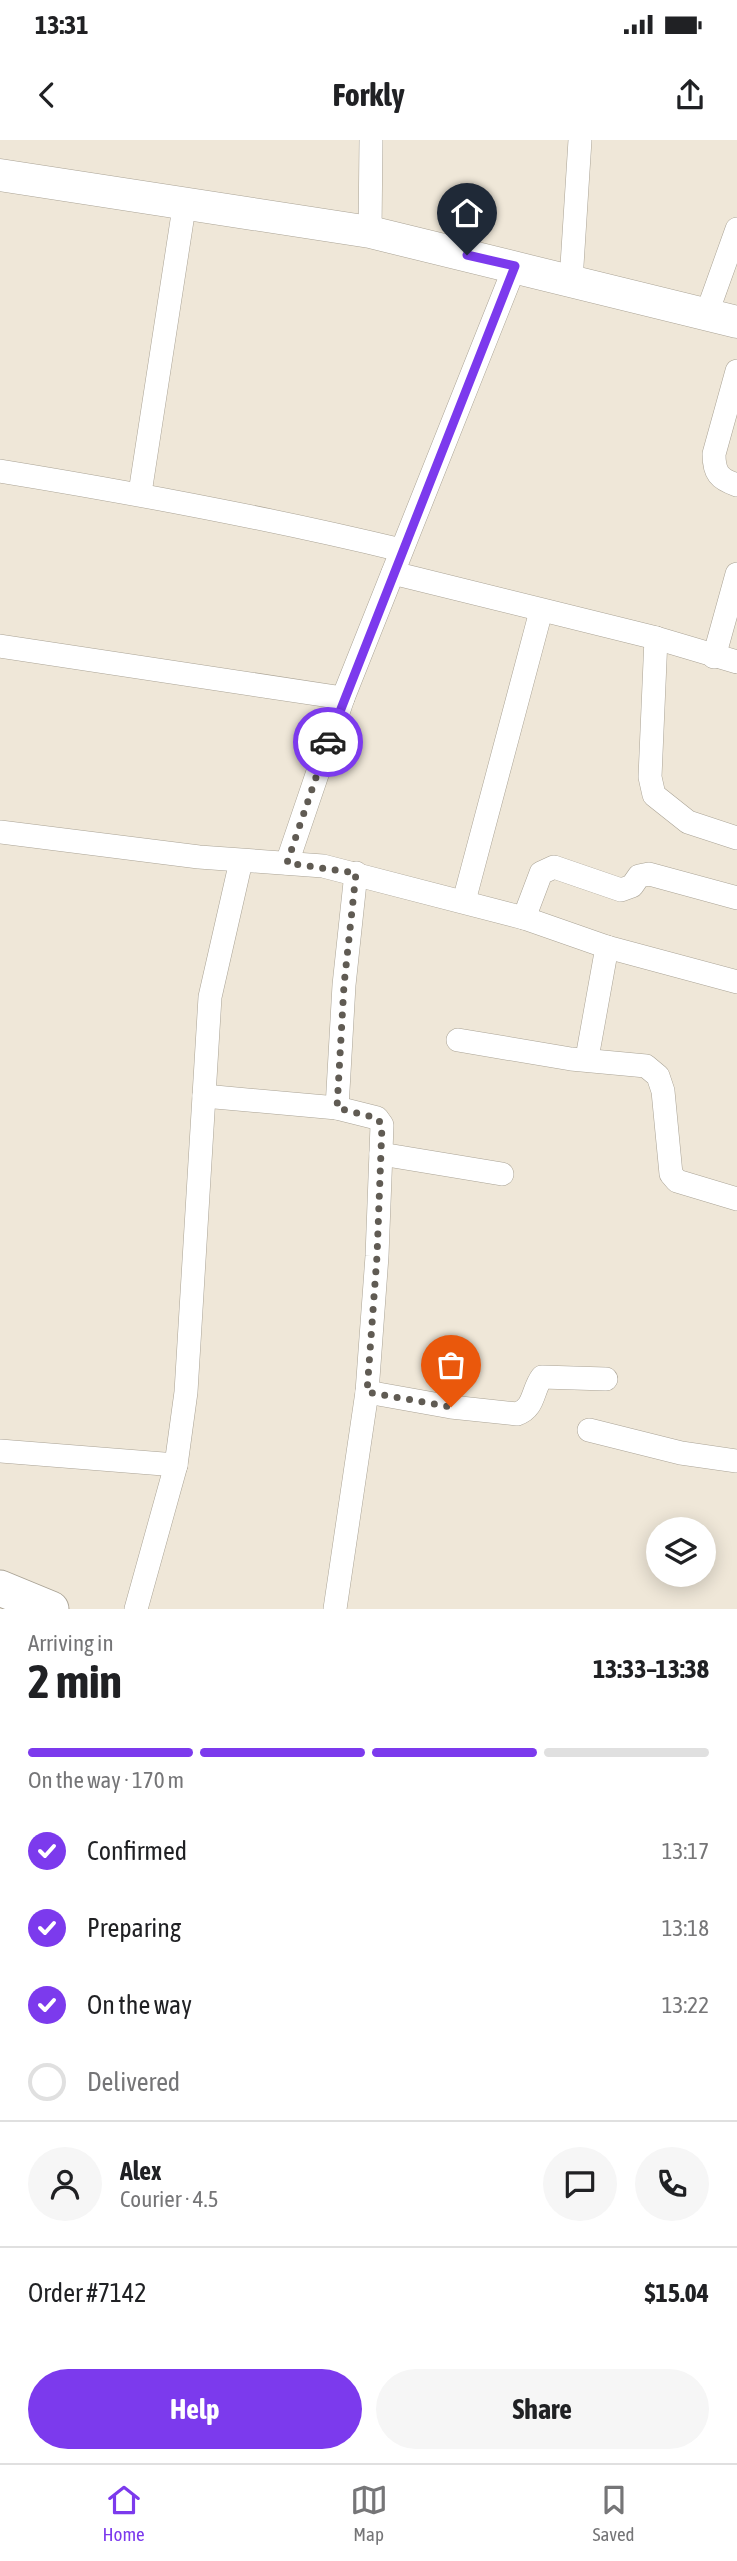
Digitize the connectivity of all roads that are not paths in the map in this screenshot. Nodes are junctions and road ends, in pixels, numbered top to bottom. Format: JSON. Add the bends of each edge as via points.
{"nodes":[{"id":1,"x":371,"y":140,"type":"edge"},
{"id":2,"x":580,"y":140,"type":"edge"},
{"id":3,"x":0,"y":175,"type":"edge"},
{"id":4,"x":185,"y":201,"type":"junction"},
{"id":5,"x":737,"y":229,"type":"edge"},
{"id":6,"x":370,"y":232,"type":"junction"},
{"id":7,"x":515,"y":266,"type":"junction"},
{"id":8,"x":571,"y":281,"type":"junction"},
{"id":9,"x":707,"y":313,"type":"junction"},
{"id":10,"x":737,"y":322,"type":"edge"},
{"id":11,"x":737,"y":371,"type":"edge"},
{"id":12,"x":0,"y":471,"type":"edge"},
{"id":13,"x":737,"y":485,"type":"edge"},
{"id":14,"x":140,"y":493,"type":"junction"},
{"id":15,"x":401,"y":550,"type":"junction"},
{"id":16,"x":393,"y":573,"type":"junction"},
{"id":17,"x":737,"y":574,"type":"edge"},
{"id":18,"x":541,"y":611,"type":"junction"},
{"id":19,"x":656,"y":638,"type":"junction"},
{"id":20,"x":0,"y":646,"type":"edge"},
{"id":21,"x":714,"y":657,"type":"junction"},
{"id":22,"x":737,"y":662,"type":"edge"},
{"id":23,"x":343,"y":698,"type":"junction"},
{"id":24,"x":0,"y":832,"type":"edge"},
{"id":25,"x":737,"y":838,"type":"edge"},
{"id":26,"x":241,"y":861,"type":"junction"},
{"id":27,"x":287,"y":863,"type":"junction"},
{"id":28,"x":356,"y":873,"type":"junction"},
{"id":29,"x":737,"y":898,"type":"edge"},
{"id":30,"x":464,"y":901,"type":"junction"},
{"id":31,"x":524,"y":918,"type":"junction"},
{"id":32,"x":607,"y":947,"type":"junction"},
{"id":33,"x":737,"y":982,"type":"edge"},
{"id":34,"x":458,"y":1040,"type":"dead end"},
{"id":35,"x":587,"y":1058,"type":"junction"},
{"id":36,"x":204,"y":1096,"type":"junction"},
{"id":37,"x":337,"y":1108,"type":"junction"},
{"id":38,"x":381,"y":1154,"type":"junction"},
{"id":39,"x":502,"y":1174,"type":"dead end"},
{"id":40,"x":737,"y":1199,"type":"edge"},
{"id":41,"x":606,"y":1379,"type":"dead end"},
{"id":42,"x":367,"y":1392,"type":"junction"},
{"id":43,"x":589,"y":1430,"type":"dead end"},
{"id":44,"x":0,"y":1451,"type":"edge"},
{"id":45,"x":737,"y":1461,"type":"edge"},
{"id":46,"x":176,"y":1465,"type":"junction"},
{"id":47,"x":0,"y":1588,"type":"edge"},
{"id":48,"x":51,"y":1609,"type":"edge"},
{"id":49,"x":136,"y":1609,"type":"edge"},
{"id":50,"x":335,"y":1609,"type":"edge"}],
"edges":[{"from":1,"to":6,"type":"street"},
{"from":2,"to":8,"type":"street"},
{"from":3,"to":4,"type":"street"},
{"from":4,"to":6,"type":"street"},
{"from":4,"to":14,"type":"street"},
{"from":5,"to":9,"type":"street"},
{"from":6,"to":7,"type":"street"},
{"from":7,"to":8,"type":"street"},
{"from":7,"to":15,"type":"street"},
{"from":8,"to":9,"type":"street"},
{"from":9,"to":10,"type":"street"},
{"from":11,"to":13,"type":"street","via":[[714,454],[719,477]]},
{"from":12,"to":14,"type":"street"},
{"from":14,"to":15,"type":"street","via":[[271,518]]},
{"from":15,"to":16,"type":"street"},
{"from":16,"to":18,"type":"street"},
{"from":16,"to":23,"type":"street"},
{"from":17,"to":21,"type":"street"},
{"from":18,"to":19,"type":"street"},
{"from":18,"to":30,"type":"street"},
{"from":19,"to":21,"type":"street"},
{"from":19,"to":25,"type":"street","via":[[650,763],[654,795],[688,822]]},
{"from":20,"to":23,"type":"street"},
{"from":21,"to":22,"type":"street"},
{"from":23,"to":27,"type":"street"},
{"from":24,"to":26,"type":"street"},
{"from":26,"to":27,"type":"street"},
{"from":26,"to":36,"type":"street","via":[[210,997]]},
{"from":27,"to":28,"type":"street"},
{"from":28,"to":30,"type":"street"},
{"from":28,"to":37,"type":"street"},
{"from":29,"to":31,"type":"street","via":[[649,874],[621,890],[554,867],[541,873]]},
{"from":30,"to":31,"type":"street"},
{"from":31,"to":32,"type":"street"},
{"from":32,"to":33,"type":"street"},
{"from":32,"to":35,"type":"street"},
{"from":34,"to":35,"type":"street"},
{"from":35,"to":40,"type":"street","via":[[646,1066],[659,1076],[670,1137],[671,1174],[677,1181]]},
{"from":36,"to":37,"type":"street"},
{"from":36,"to":46,"type":"street","via":[[186,1392]]},
{"from":37,"to":38,"type":"street","via":[[377,1118],[382,1125]]},
{"from":38,"to":39,"type":"street"},
{"from":38,"to":42,"type":"street"},
{"from":41,"to":42,"type":"street","via":[[542,1377],[531,1404],[517,1414]]},
{"from":42,"to":50,"type":"street"},
{"from":43,"to":45,"type":"street","via":[[681,1453]]},
{"from":44,"to":46,"type":"street"},
{"from":46,"to":49,"type":"street"},
{"from":47,"to":48,"type":"main road"}]}
